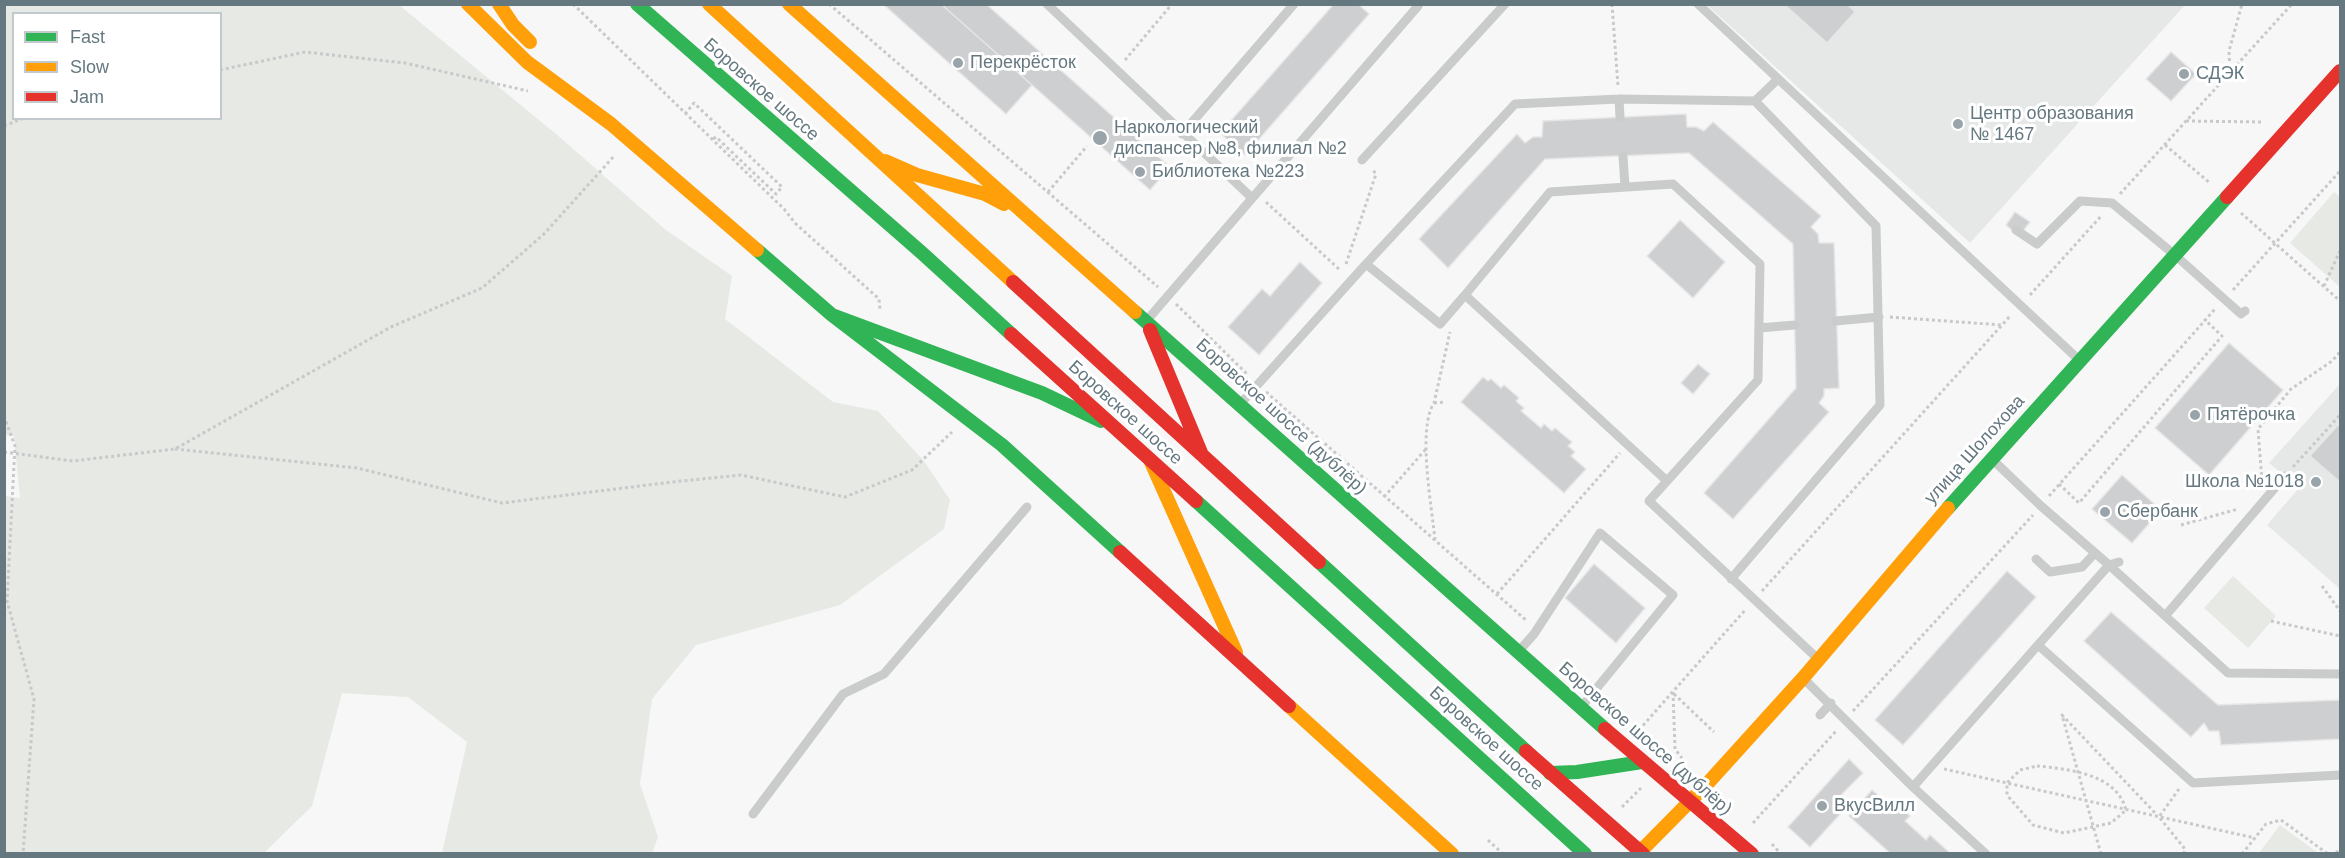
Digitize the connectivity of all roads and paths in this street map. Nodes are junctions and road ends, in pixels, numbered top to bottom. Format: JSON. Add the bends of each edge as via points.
{"nodes":[{"id":1,"x":468,"y":4,"type":"edge"},
{"id":2,"x":499,"y":4,"type":"edge"},
{"id":3,"x":573,"y":4,"type":"edge"},
{"id":4,"x":637,"y":4,"type":"edge"},
{"id":5,"x":709,"y":4,"type":"edge"},
{"id":6,"x":789,"y":4,"type":"edge"},
{"id":7,"x":829,"y":4,"type":"edge"},
{"id":8,"x":1047,"y":4,"type":"edge"},
{"id":9,"x":1172,"y":4,"type":"edge"},
{"id":10,"x":1294,"y":4,"type":"edge"},
{"id":11,"x":1416,"y":4,"type":"edge"},
{"id":12,"x":1505,"y":4,"type":"edge"},
{"id":13,"x":1612,"y":4,"type":"edge"},
{"id":14,"x":1698,"y":4,"type":"edge"},
{"id":15,"x":2242,"y":4,"type":"edge"},
{"id":16,"x":2292,"y":4,"type":"edge"},
{"id":17,"x":222,"y":70,"type":"edge"},
{"id":18,"x":1115,"y":70,"type":"junction"},
{"id":19,"x":2340,"y":71,"type":"edge"},
{"id":20,"x":2230,"y":73,"type":"junction"},
{"id":21,"x":1778,"y":79,"type":"junction"},
{"id":22,"x":537,"y":94,"type":"dead end"},
{"id":23,"x":1619,"y":99,"type":"junction"},
{"id":24,"x":1755,"y":101,"type":"junction"},
{"id":25,"x":685,"y":114,"type":"junction"},
{"id":26,"x":1620,"y":117,"type":"dead end"},
{"id":27,"x":19,"y":120,"type":"edge"},
{"id":28,"x":2186,"y":121,"type":"junction"},
{"id":29,"x":611,"y":124,"type":"junction"},
{"id":30,"x":2293,"y":124,"type":"junction"},
{"id":31,"x":4,"y":126,"type":"edge"},
{"id":32,"x":1182,"y":134,"type":"junction"},
{"id":33,"x":713,"y":140,"type":"junction"},
{"id":34,"x":2165,"y":145,"type":"junction"},
{"id":35,"x":1087,"y":146,"type":"dead end"},
{"id":36,"x":618,"y":152,"type":"dead end"},
{"id":37,"x":871,"y":154,"type":"junction"},
{"id":38,"x":1623,"y":156,"type":"dead end"},
{"id":39,"x":1362,"y":160,"type":"joint"},
{"id":40,"x":2340,"y":171,"type":"edge"},
{"id":41,"x":1625,"y":187,"type":"junction"},
{"id":42,"x":1048,"y":192,"type":"junction"},
{"id":43,"x":1254,"y":196,"type":"junction"},
{"id":44,"x":2226,"y":199,"type":"junction"},
{"id":45,"x":2112,"y":203,"type":"junction"},
{"id":46,"x":1027,"y":215,"type":"junction"},
{"id":47,"x":2016,"y":230,"type":"dead end"},
{"id":48,"x":2275,"y":243,"type":"junction"},
{"id":49,"x":2340,"y":251,"type":"edge"},
{"id":50,"x":2176,"y":256,"type":"junction"},
{"id":51,"x":1366,"y":264,"type":"junction"},
{"id":52,"x":2324,"y":286,"type":"junction"},
{"id":53,"x":1465,"y":295,"type":"junction"},
{"id":54,"x":1168,"y":296,"type":"junction"},
{"id":55,"x":2225,"y":299,"type":"junction"},
{"id":56,"x":2340,"y":301,"type":"edge"},
{"id":57,"x":2020,"y":305,"type":"junction"},
{"id":58,"x":2245,"y":311,"type":"dead end"},
{"id":59,"x":832,"y":315,"type":"junction"},
{"id":60,"x":1447,"y":316,"type":"junction"},
{"id":61,"x":1879,"y":317,"type":"junction"},
{"id":62,"x":1894,"y":317,"type":"dead end"},
{"id":63,"x":2204,"y":319,"type":"junction"},
{"id":64,"x":1146,"y":321,"type":"junction"},
{"id":65,"x":1836,"y":321,"type":"dead end"},
{"id":66,"x":1795,"y":325,"type":"dead end"},
{"id":67,"x":2002,"y":326,"type":"junction"},
{"id":68,"x":1759,"y":328,"type":"junction"},
{"id":69,"x":881,"y":332,"type":"junction"},
{"id":70,"x":2340,"y":352,"type":"edge"},
{"id":71,"x":2080,"y":361,"type":"junction"},
{"id":72,"x":1257,"y":384,"type":"junction"},
{"id":73,"x":1446,"y":402,"type":"dead end"},
{"id":74,"x":1434,"y":403,"type":"junction"},
{"id":75,"x":1240,"y":404,"type":"junction"},
{"id":76,"x":2340,"y":415,"type":"edge"},
{"id":77,"x":4,"y":416,"type":"edge"},
{"id":78,"x":1115,"y":428,"type":"junction"},
{"id":79,"x":955,"y":429,"type":"dead end"},
{"id":80,"x":1627,"y":445,"type":"junction"},
{"id":81,"x":176,"y":449,"type":"junction"},
{"id":82,"x":1426,"y":449,"type":"junction"},
{"id":83,"x":4,"y":452,"type":"edge"},
{"id":84,"x":14,"y":453,"type":"junction"},
{"id":85,"x":1202,"y":456,"type":"junction"},
{"id":86,"x":1149,"y":459,"type":"junction"},
{"id":87,"x":1992,"y":459,"type":"junction"},
{"id":88,"x":2285,"y":476,"type":"joint"},
{"id":89,"x":1667,"y":482,"type":"junction"},
{"id":90,"x":2059,"y":484,"type":"junction"},
{"id":91,"x":1384,"y":497,"type":"junction"},
{"id":92,"x":2263,"y":502,"type":"junction"},
{"id":93,"x":2041,"y":506,"type":"junction"},
{"id":94,"x":1027,"y":507,"type":"dead end"},
{"id":95,"x":2181,"y":525,"type":"dead end"},
{"id":96,"x":1435,"y":542,"type":"junction"},
{"id":97,"x":2095,"y":553,"type":"junction"},
{"id":98,"x":2036,"y":559,"type":"dead end"},
{"id":99,"x":2119,"y":561,"type":"dead end"},
{"id":100,"x":2109,"y":565,"type":"junction"},
{"id":101,"x":1731,"y":579,"type":"junction"},
{"id":102,"x":2322,"y":586,"type":"dead end"},
{"id":103,"x":1497,"y":594,"type":"junction"},
{"id":104,"x":1753,"y":600,"type":"junction"},
{"id":105,"x":2340,"y":611,"type":"edge"},
{"id":106,"x":2166,"y":615,"type":"junction"},
{"id":107,"x":2271,"y":621,"type":"dead end"},
{"id":108,"x":1534,"y":634,"type":"junction"},
{"id":109,"x":2340,"y":636,"type":"edge"},
{"id":110,"x":2038,"y":645,"type":"junction"},
{"id":111,"x":1518,"y":652,"type":"junction"},
{"id":112,"x":1819,"y":659,"type":"junction"},
{"id":113,"x":1241,"y":664,"type":"junction"},
{"id":114,"x":2340,"y":674,"type":"edge"},
{"id":115,"x":1803,"y":678,"type":"junction"},
{"id":116,"x":1673,"y":693,"type":"junction"},
{"id":117,"x":1831,"y":704,"type":"junction"},
{"id":118,"x":1581,"y":707,"type":"junction"},
{"id":119,"x":1820,"y":715,"type":"dead end"},
{"id":120,"x":1847,"y":719,"type":"junction"},
{"id":121,"x":1637,"y":732,"type":"dead end"},
{"id":122,"x":1714,"y":732,"type":"dead end"},
{"id":123,"x":1675,"y":749,"type":"junction"},
{"id":124,"x":1668,"y":757,"type":"dead end"},
{"id":125,"x":1682,"y":758,"type":"dead end"},
{"id":126,"x":1642,"y":762,"type":"junction"},
{"id":127,"x":1931,"y":766,"type":"junction"},
{"id":128,"x":2078,"y":771,"type":"junction"},
{"id":129,"x":1550,"y":773,"type":"junction"},
{"id":130,"x":2340,"y":775,"type":"edge"},
{"id":131,"x":2187,"y":777,"type":"junction"},
{"id":132,"x":1646,"y":783,"type":"dead end"},
{"id":133,"x":2007,"y":783,"type":"junction"},
{"id":134,"x":1912,"y":787,"type":"junction"},
{"id":135,"x":1689,"y":801,"type":"junction"},
{"id":136,"x":2126,"y":810,"type":"junction"},
{"id":137,"x":1618,"y":812,"type":"dead end"},
{"id":138,"x":753,"y":814,"type":"dead end"},
{"id":139,"x":2159,"y":817,"type":"junction"},
{"id":140,"x":1753,"y":823,"type":"dead end"},
{"id":141,"x":2094,"y":828,"type":"junction"},
{"id":142,"x":2255,"y":838,"type":"junction"},
{"id":143,"x":1488,"y":840,"type":"dead end"},
{"id":144,"x":2340,"y":851,"type":"edge"},
{"id":145,"x":1640,"y":853,"type":"edge"},
{"id":146,"x":23,"y":854,"type":"edge"},
{"id":147,"x":1452,"y":854,"type":"edge"},
{"id":148,"x":1503,"y":854,"type":"edge"},
{"id":149,"x":1585,"y":854,"type":"edge"},
{"id":150,"x":1752,"y":854,"type":"edge"},
{"id":151,"x":1986,"y":854,"type":"edge"},
{"id":152,"x":2101,"y":854,"type":"edge"},
{"id":153,"x":2184,"y":854,"type":"edge"},
{"id":154,"x":2242,"y":854,"type":"edge"},
{"id":155,"x":2329,"y":854,"type":"edge"}],
"edges":[{"from":1,"to":29,"type":"street","via":[[527,62]]},
{"from":2,"to":29,"type":"street","via":[[513,25]]},
{"from":3,"to":25,"type":"path"},
{"from":4,"to":78,"type":"street","name":"Боровское шоссе"},
{"from":5,"to":37,"type":"street","name":"Боровское шоссе"},
{"from":6,"to":46,"type":"street","name":"Боровское шоссе (дублёр)"},
{"from":7,"to":42,"type":"path"},
{"from":8,"to":18,"type":"lane"},
{"from":9,"to":18,"type":"path"},
{"from":10,"to":32,"type":"lane"},
{"from":11,"to":43,"type":"lane"},
{"from":12,"to":39,"type":"lane"},
{"from":13,"to":23,"type":"path"},
{"from":14,"to":21,"type":"lane"},
{"from":15,"to":20,"type":"path","via":[[2229,51]]},
{"from":16,"to":20,"type":"path"},
{"from":17,"to":22,"type":"path","via":[[305,52],[405,63]]},
{"from":18,"to":32,"type":"lane"},
{"from":19,"to":30,"type":"street","name":"улица Шолохова"},
{"from":20,"to":28,"type":"path"},
{"from":21,"to":24,"type":"lane"},
{"from":21,"to":57,"type":"lane"},
{"from":23,"to":24,"type":"lane"},
{"from":23,"to":26,"type":"lane"},
{"from":23,"to":51,"type":"lane","via":[[1515,104]]},
{"from":24,"to":61,"type":"lane","via":[[1876,226]]},
{"from":25,"to":33,"type":"path"},
{"from":25,"to":33,"type":"path","via":[[694,104],[782,187],[776,194],[716,137]]},
{"from":27,"to":31,"type":"path"},
{"from":28,"to":30,"type":"path"},
{"from":28,"to":34,"type":"path"},
{"from":29,"to":59,"type":"street"},
{"from":30,"to":44,"type":"street","name":"улица Шолохова"},
{"from":32,"to":43,"type":"lane"},
{"from":33,"to":69,"type":"path","via":[[795,223],[879,299]]},
{"from":34,"to":44,"type":"path"},
{"from":34,"to":45,"type":"path"},
{"from":35,"to":42,"type":"path"},
{"from":36,"to":81,"type":"path","via":[[544,234],[482,288],[391,327]]},
{"from":37,"to":46,"type":"street","via":[[918,175],[985,194]]},
{"from":37,"to":85,"type":"street","name":"Боровское шоссе"},
{"from":38,"to":41,"type":"lane"},
{"from":39,"to":43,"type":"path","via":[[1376,174],[1343,273]]},
{"from":40,"to":48,"type":"path"},
{"from":41,"to":53,"type":"lane","via":[[1551,192]]},
{"from":41,"to":68,"type":"lane","via":[[1673,184],[1760,264]]},
{"from":42,"to":54,"type":"path"},
{"from":43,"to":54,"type":"lane"},
{"from":44,"to":48,"type":"path"},
{"from":44,"to":50,"type":"street","name":"улица Шолохова"},
{"from":45,"to":47,"type":"lane","via":[[2080,201],[2037,244]]},
{"from":45,"to":50,"type":"lane"},
{"from":45,"to":57,"type":"path"},
{"from":46,"to":64,"type":"street","name":"Боровское шоссе (дублёр)"},
{"from":48,"to":52,"type":"path"},
{"from":48,"to":55,"type":"path"},
{"from":49,"to":52,"type":"path"},
{"from":50,"to":55,"type":"lane"},
{"from":50,"to":71,"type":"street","name":"улица Шолохова"},
{"from":51,"to":60,"type":"lane","via":[[1440,324]]},
{"from":51,"to":72,"type":"lane"},
{"from":52,"to":56,"type":"path"},
{"from":53,"to":60,"type":"lane"},
{"from":53,"to":80,"type":"lane"},
{"from":54,"to":64,"type":"lane"},
{"from":54,"to":72,"type":"path"},
{"from":55,"to":58,"type":"lane","via":[[2241,314]]},
{"from":55,"to":63,"type":"path"},
{"from":57,"to":67,"type":"path"},
{"from":57,"to":71,"type":"lane"},
{"from":59,"to":69,"type":"street"},
{"from":59,"to":113,"type":"street","via":[[1002,445]]},
{"from":60,"to":74,"type":"path","via":[[1451,329]]},
{"from":61,"to":65,"type":"lane"},
{"from":61,"to":101,"type":"lane","via":[[1880,405]]},
{"from":62,"to":67,"type":"path"},
{"from":63,"to":90,"type":"path"},
{"from":63,"to":90,"type":"path","via":[[2222,336],[2079,503]]},
{"from":64,"to":75,"type":"street","name":"Боровское шоссе (дублёр)"},
{"from":64,"to":85,"type":"street"},
{"from":66,"to":68,"type":"lane"},
{"from":67,"to":104,"type":"path"},
{"from":68,"to":89,"type":"lane","via":[[1758,380]]},
{"from":69,"to":78,"type":"street","via":[[1042,393]]},
{"from":70,"to":92,"type":"path","via":[[2291,389],[2258,429]]},
{"from":71,"to":87,"type":"street","name":"улица Шолохова"},
{"from":72,"to":75,"type":"lane"},
{"from":72,"to":91,"type":"path"},
{"from":73,"to":74,"type":"path"},
{"from":74,"to":82,"type":"path","via":[[1428,411]]},
{"from":75,"to":111,"type":"street","name":"Боровское шоссе (дублёр)"},
{"from":76,"to":88,"type":"path"},
{"from":77,"to":84,"type":"path"},
{"from":78,"to":86,"type":"street","name":"Боровское шоссе"},
{"from":79,"to":81,"type":"path","via":[[912,470],[845,497],[741,475],[502,504],[357,468]]},
{"from":80,"to":89,"type":"lane"},
{"from":80,"to":103,"type":"path"},
{"from":81,"to":84,"type":"path","via":[[73,461]]},
{"from":82,"to":91,"type":"path"},
{"from":82,"to":96,"type":"path"},
{"from":83,"to":84,"type":"path"},
{"from":84,"to":146,"type":"path","via":[[7,602],[34,699]]},
{"from":85,"to":129,"type":"street","name":"Боровское шоссе"},
{"from":86,"to":113,"type":"street"},
{"from":86,"to":149,"type":"street","name":"Боровское шоссе"},
{"from":87,"to":93,"type":"lane"},
{"from":87,"to":112,"type":"street","name":"улица Шолохова"},
{"from":88,"to":92,"type":"lane"},
{"from":89,"to":101,"type":"lane","via":[[1649,501]]},
{"from":90,"to":93,"type":"path"},
{"from":91,"to":96,"type":"path"},
{"from":92,"to":95,"type":"path"},
{"from":92,"to":106,"type":"lane"},
{"from":93,"to":97,"type":"lane"},
{"from":93,"to":120,"type":"path"},
{"from":94,"to":138,"type":"lane","via":[[884,674],[843,694]]},
{"from":96,"to":103,"type":"path"},
{"from":97,"to":98,"type":"lane","via":[[2082,567],[2050,572]]},
{"from":97,"to":100,"type":"lane"},
{"from":99,"to":100,"type":"lane"},
{"from":100,"to":106,"type":"lane"},
{"from":100,"to":110,"type":"lane"},
{"from":101,"to":104,"type":"lane"},
{"from":102,"to":105,"type":"path"},
{"from":103,"to":108,"type":"path","via":[[1527,621]]},
{"from":104,"to":112,"type":"lane"},
{"from":104,"to":116,"type":"path"},
{"from":106,"to":114,"type":"lane","via":[[2228,673]]},
{"from":107,"to":109,"type":"path"},
{"from":108,"to":111,"type":"lane"},
{"from":108,"to":118,"type":"lane","via":[[1600,533],[1673,595]]},
{"from":110,"to":127,"type":"lane"},
{"from":110,"to":131,"type":"lane"},
{"from":111,"to":118,"type":"street","name":"Боровское шоссе (дублёр)"},
{"from":112,"to":115,"type":"street","name":"улица Шолохова"},
{"from":113,"to":147,"type":"street"},
{"from":115,"to":117,"type":"lane"},
{"from":115,"to":135,"type":"street","name":"улица Шолохова"},
{"from":116,"to":121,"type":"path"},
{"from":116,"to":122,"type":"path"},
{"from":116,"to":123,"type":"path"},
{"from":117,"to":119,"type":"lane"},
{"from":117,"to":120,"type":"lane"},
{"from":118,"to":126,"type":"street","name":"Боровское шоссе (дублёр)"},
{"from":120,"to":134,"type":"lane"},
{"from":120,"to":140,"type":"path"},
{"from":123,"to":124,"type":"path"},
{"from":123,"to":125,"type":"path"},
{"from":126,"to":129,"type":"street"},
{"from":126,"to":135,"type":"street","name":"Боровское шоссе (дублёр)"},
{"from":127,"to":133,"type":"path"},
{"from":127,"to":134,"type":"lane"},
{"from":128,"to":133,"type":"path","via":[[2037,766],[2020,770]]},
{"from":128,"to":136,"type":"path","via":[[2107,783],[2123,798]]},
{"from":128,"to":139,"type":"path","via":[[2062,715]]},
{"from":128,"to":141,"type":"path"},
{"from":129,"to":145,"type":"street","name":"Боровское шоссе"},
{"from":130,"to":131,"type":"lane","via":[[2193,783]]},
{"from":131,"to":139,"type":"path"},
{"from":132,"to":137,"type":"path"},
{"from":133,"to":136,"type":"path"},
{"from":133,"to":141,"type":"path","via":[[2007,795],[2033,825],[2064,833]]},
{"from":134,"to":151,"type":"lane"},
{"from":135,"to":145,"type":"street","name":"улица Шолохова"},
{"from":135,"to":150,"type":"street","name":"Боровское шоссе (дублёр)"},
{"from":136,"to":139,"type":"path"},
{"from":136,"to":141,"type":"path","via":[[2111,823]]},
{"from":139,"to":142,"type":"path"},
{"from":139,"to":153,"type":"path","via":[[2185,849]]},
{"from":141,"to":152,"type":"path"},
{"from":142,"to":154,"type":"path"},
{"from":142,"to":155,"type":"path","via":[[2266,824],[2281,820]]},
{"from":143,"to":148,"type":"path"},
{"from":144,"to":155,"type":"path"}]}
